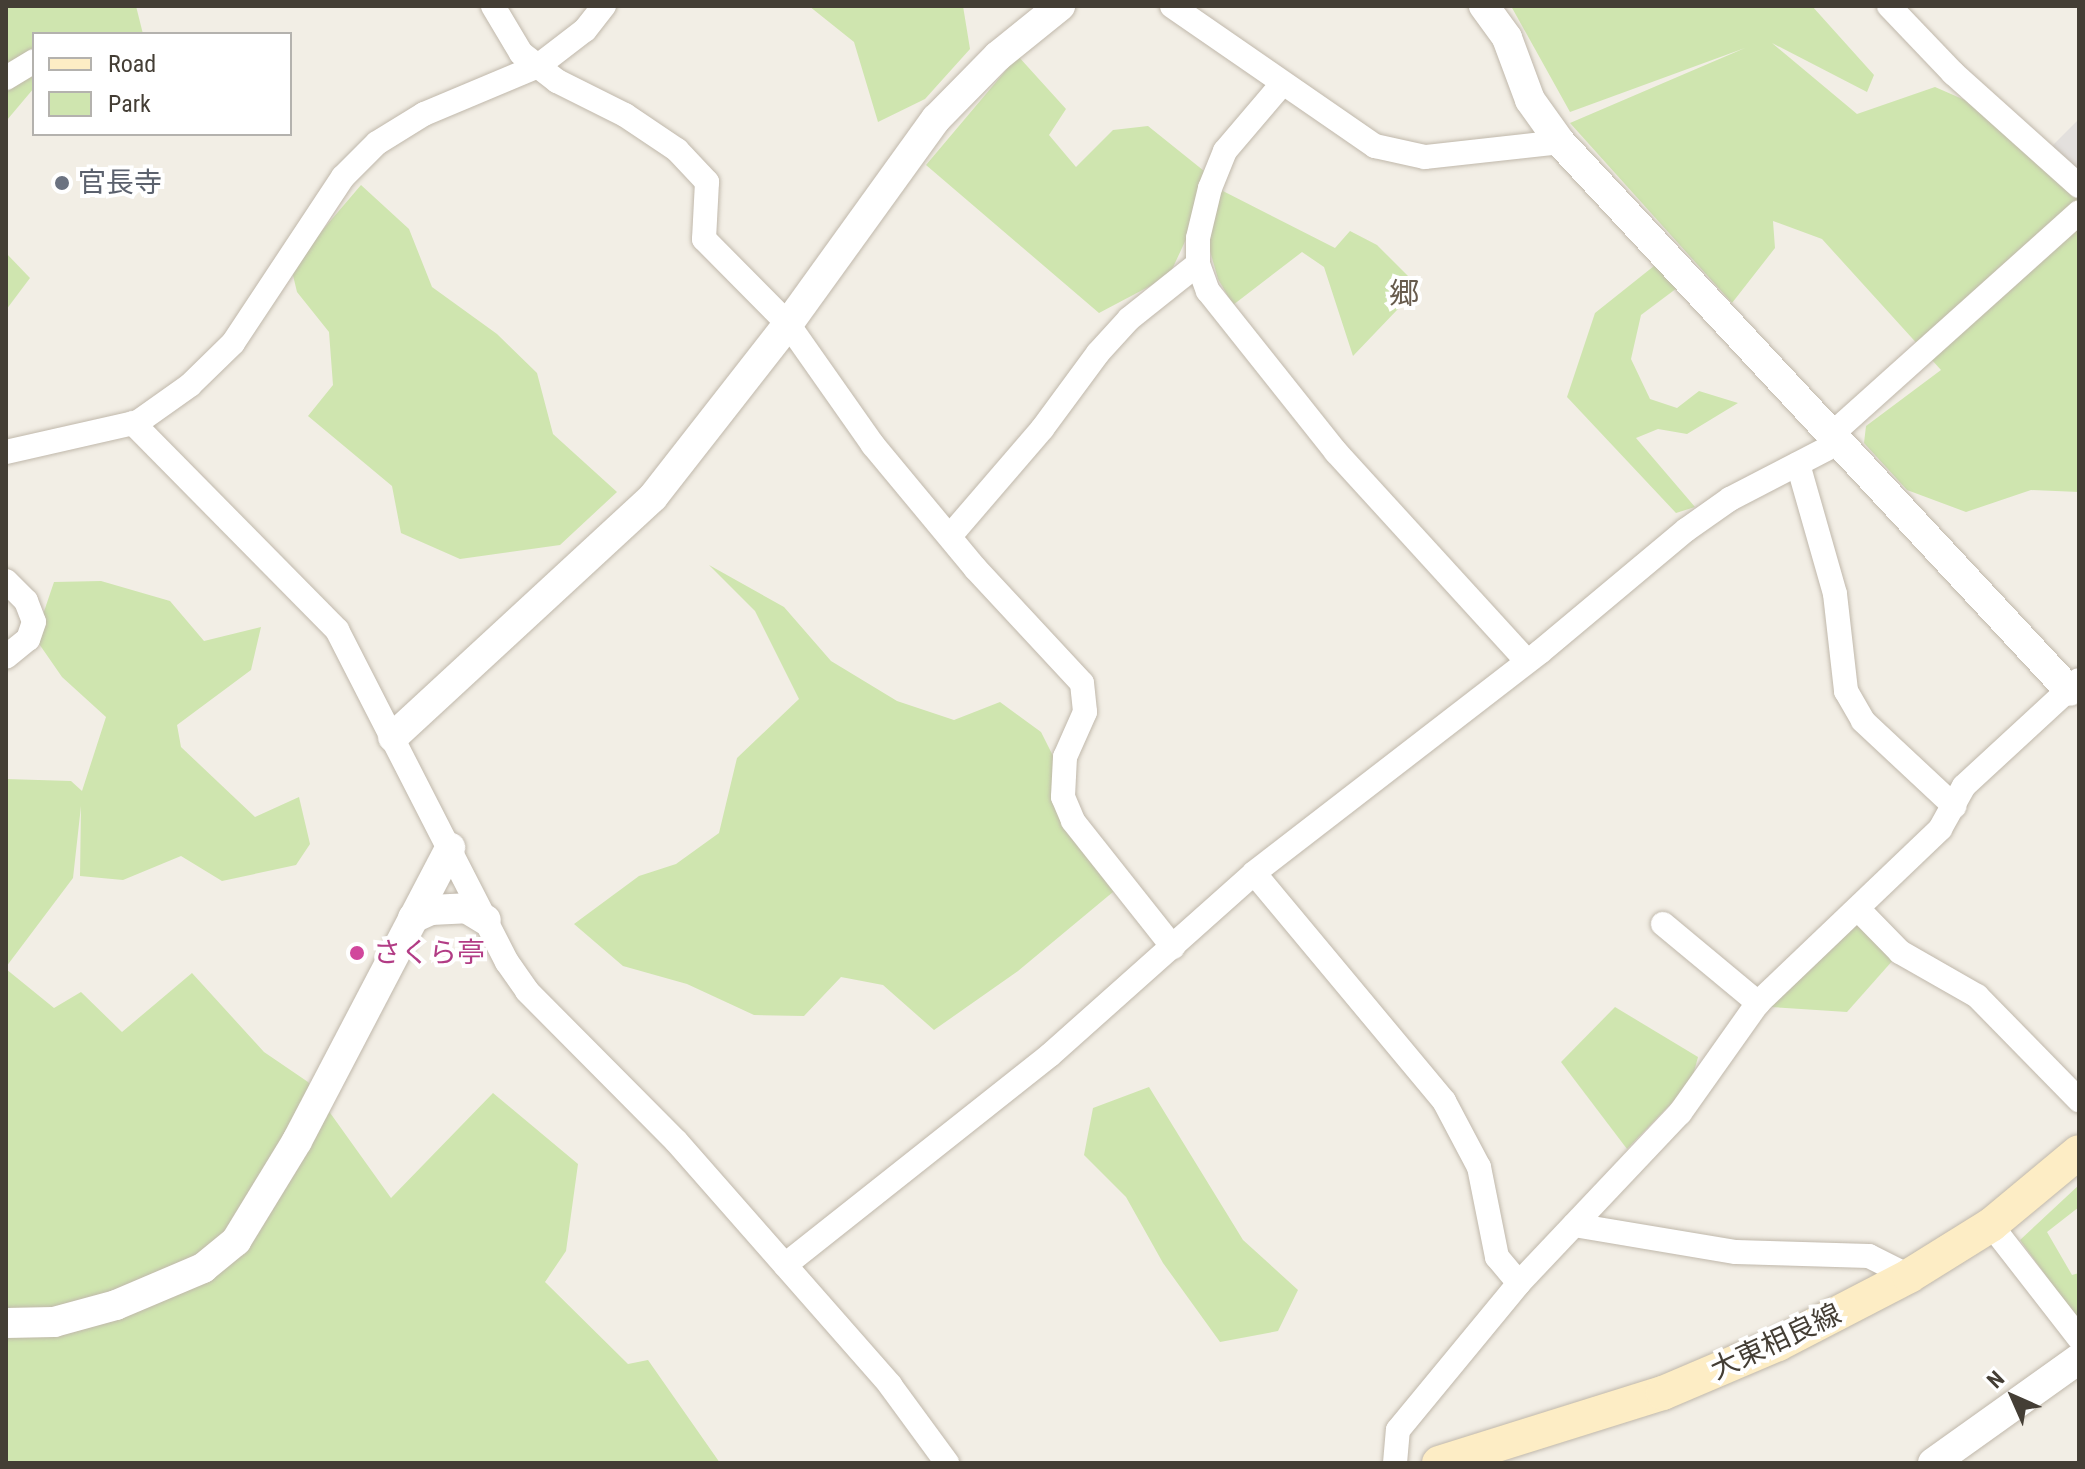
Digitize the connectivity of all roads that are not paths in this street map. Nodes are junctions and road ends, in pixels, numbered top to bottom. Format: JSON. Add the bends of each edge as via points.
{"nodes":[{"id":1,"x":493,"y":6,"type":"edge"},
{"id":2,"x":604,"y":6,"type":"edge"},
{"id":3,"x":1060,"y":6,"type":"edge"},
{"id":4,"x":1172,"y":6,"type":"edge"},
{"id":5,"x":1484,"y":6,"type":"edge"},
{"id":6,"x":1889,"y":6,"type":"edge"},
{"id":7,"x":32,"y":62,"type":"edge"},
{"id":8,"x":538,"y":66,"type":"junction"},
{"id":9,"x":6,"y":78,"type":"edge"},
{"id":10,"x":1282,"y":84,"type":"junction"},
{"id":11,"x":1560,"y":142,"type":"junction"},
{"id":12,"x":2079,"y":186,"type":"edge"},
{"id":13,"x":2079,"y":212,"type":"edge"},
{"id":14,"x":1198,"y":264,"type":"junction"},
{"id":15,"x":788,"y":324,"type":"junction"},
{"id":16,"x":133,"y":423,"type":"junction"},
{"id":17,"x":1836,"y":438,"type":"junction"},
{"id":18,"x":6,"y":452,"type":"edge"},
{"id":19,"x":1798,"y":464,"type":"junction"},
{"id":20,"x":950,"y":536,"type":"junction"},
{"id":21,"x":6,"y":581,"type":"edge"},
{"id":22,"x":6,"y":657,"type":"edge"},
{"id":23,"x":1525,"y":659,"type":"junction"},
{"id":24,"x":2076,"y":690,"type":"edge"},
{"id":25,"x":393,"y":737,"type":"junction"},
{"id":26,"x":1954,"y":806,"type":"junction"},
{"id":27,"x":450,"y":848,"type":"junction"},
{"id":28,"x":1254,"y":873,"type":"junction"},
{"id":29,"x":1859,"y":910,"type":"junction"},
{"id":30,"x":413,"y":918,"type":"junction"},
{"id":31,"x":486,"y":920,"type":"junction"},
{"id":32,"x":1663,"y":924,"type":"dead end"},
{"id":33,"x":1173,"y":947,"type":"junction"},
{"id":34,"x":1758,"y":1003,"type":"junction"},
{"id":35,"x":2079,"y":1100,"type":"edge"},
{"id":36,"x":2079,"y":1152,"type":"edge"},
{"id":37,"x":1574,"y":1225,"type":"junction"},
{"id":38,"x":1991,"y":1225,"type":"junction"},
{"id":39,"x":785,"y":1265,"type":"junction"},
{"id":40,"x":1909,"y":1276,"type":"junction"},
{"id":41,"x":1519,"y":1283,"type":"junction"},
{"id":42,"x":6,"y":1323,"type":"edge"},
{"id":43,"x":2079,"y":1338,"type":"edge"},
{"id":44,"x":2079,"y":1359,"type":"edge"},
{"id":45,"x":947,"y":1463,"type":"edge"},
{"id":46,"x":1395,"y":1463,"type":"edge"},
{"id":47,"x":1439,"y":1463,"type":"edge"},
{"id":48,"x":1933,"y":1463,"type":"edge"}],
"edges":[{"from":1,"to":8,"type":"street","via":[[521,53]]},
{"from":2,"to":8,"type":"street","via":[[585,30]]},
{"from":3,"to":15,"type":"street","via":[[998,56],[936,119]]},
{"from":4,"to":10,"type":"street"},
{"from":5,"to":11,"type":"street","via":[[1507,38],[1530,100]]},
{"from":6,"to":12,"type":"street","via":[[1953,73]]},
{"from":7,"to":9,"type":"street"},
{"from":8,"to":15,"type":"street","via":[[677,150],[707,182],[704,239]]},
{"from":8,"to":16,"type":"street","via":[[424,114],[377,143],[343,177],[233,343],[190,385]]},
{"from":10,"to":11,"type":"street","via":[[1375,146],[1421,156]]},
{"from":10,"to":14,"type":"street","via":[[1225,151],[1198,238]]},
{"from":11,"to":17,"type":"street"},
{"from":13,"to":17,"type":"street"},
{"from":14,"to":20,"type":"street","via":[[1129,319],[1098,353],[1042,429]]},
{"from":14,"to":23,"type":"street","via":[[1208,291],[1336,452]]},
{"from":15,"to":20,"type":"street","via":[[873,445]]},
{"from":15,"to":25,"type":"street","via":[[653,497]]},
{"from":16,"to":18,"type":"street"},
{"from":16,"to":25,"type":"street","via":[[337,630]]},
{"from":17,"to":19,"type":"street"},
{"from":17,"to":24,"type":"street"},
{"from":19,"to":23,"type":"street","via":[[1686,530]]},
{"from":19,"to":26,"type":"street","via":[[1835,594],[1846,691],[1863,721]]},
{"from":20,"to":33,"type":"street","via":[[1082,683],[1085,712],[1065,757],[1063,797],[1073,821]]},
{"from":21,"to":22,"type":"street","via":[[26,601],[34,622],[28,639]]},
{"from":23,"to":28,"type":"street"},
{"from":24,"to":26,"type":"street","via":[[1964,786]]},
{"from":25,"to":27,"type":"street"},
{"from":26,"to":29,"type":"street","via":[[1940,829]]},
{"from":27,"to":30,"type":"street"},
{"from":27,"to":31,"type":"street"},
{"from":28,"to":33,"type":"street"},
{"from":28,"to":41,"type":"street","via":[[1444,1101],[1479,1167],[1497,1257]]},
{"from":29,"to":34,"type":"street","via":[[1809,949]]},
{"from":29,"to":35,"type":"street","via":[[1900,952],[1977,996]]},
{"from":30,"to":31,"type":"street","via":[[431,910],[466,908]]},
{"from":30,"to":42,"type":"street","via":[[276,1178],[236,1241],[203,1268],[116,1305],[54,1322]]},
{"from":31,"to":39,"type":"street","via":[[527,991],[676,1141]]},
{"from":32,"to":34,"type":"street"},
{"from":33,"to":39,"type":"street","via":[[1107,999],[1050,1055]]},
{"from":34,"to":37,"type":"street","via":[[1680,1113]]},
{"from":36,"to":38,"type":"main road","name":"大東相良線"},
{"from":37,"to":40,"type":"street","via":[[1736,1252],[1869,1256]]},
{"from":37,"to":41,"type":"street"},
{"from":38,"to":40,"type":"main road","name":"大東相良線"},
{"from":38,"to":43,"type":"street"},
{"from":39,"to":45,"type":"street","via":[[890,1385]]},
{"from":40,"to":47,"type":"main road","name":"大東相良線","via":[[1778,1344],[1663,1393]]},
{"from":41,"to":46,"type":"street","via":[[1398,1430]]},
{"from":44,"to":48,"type":"street"}]}
